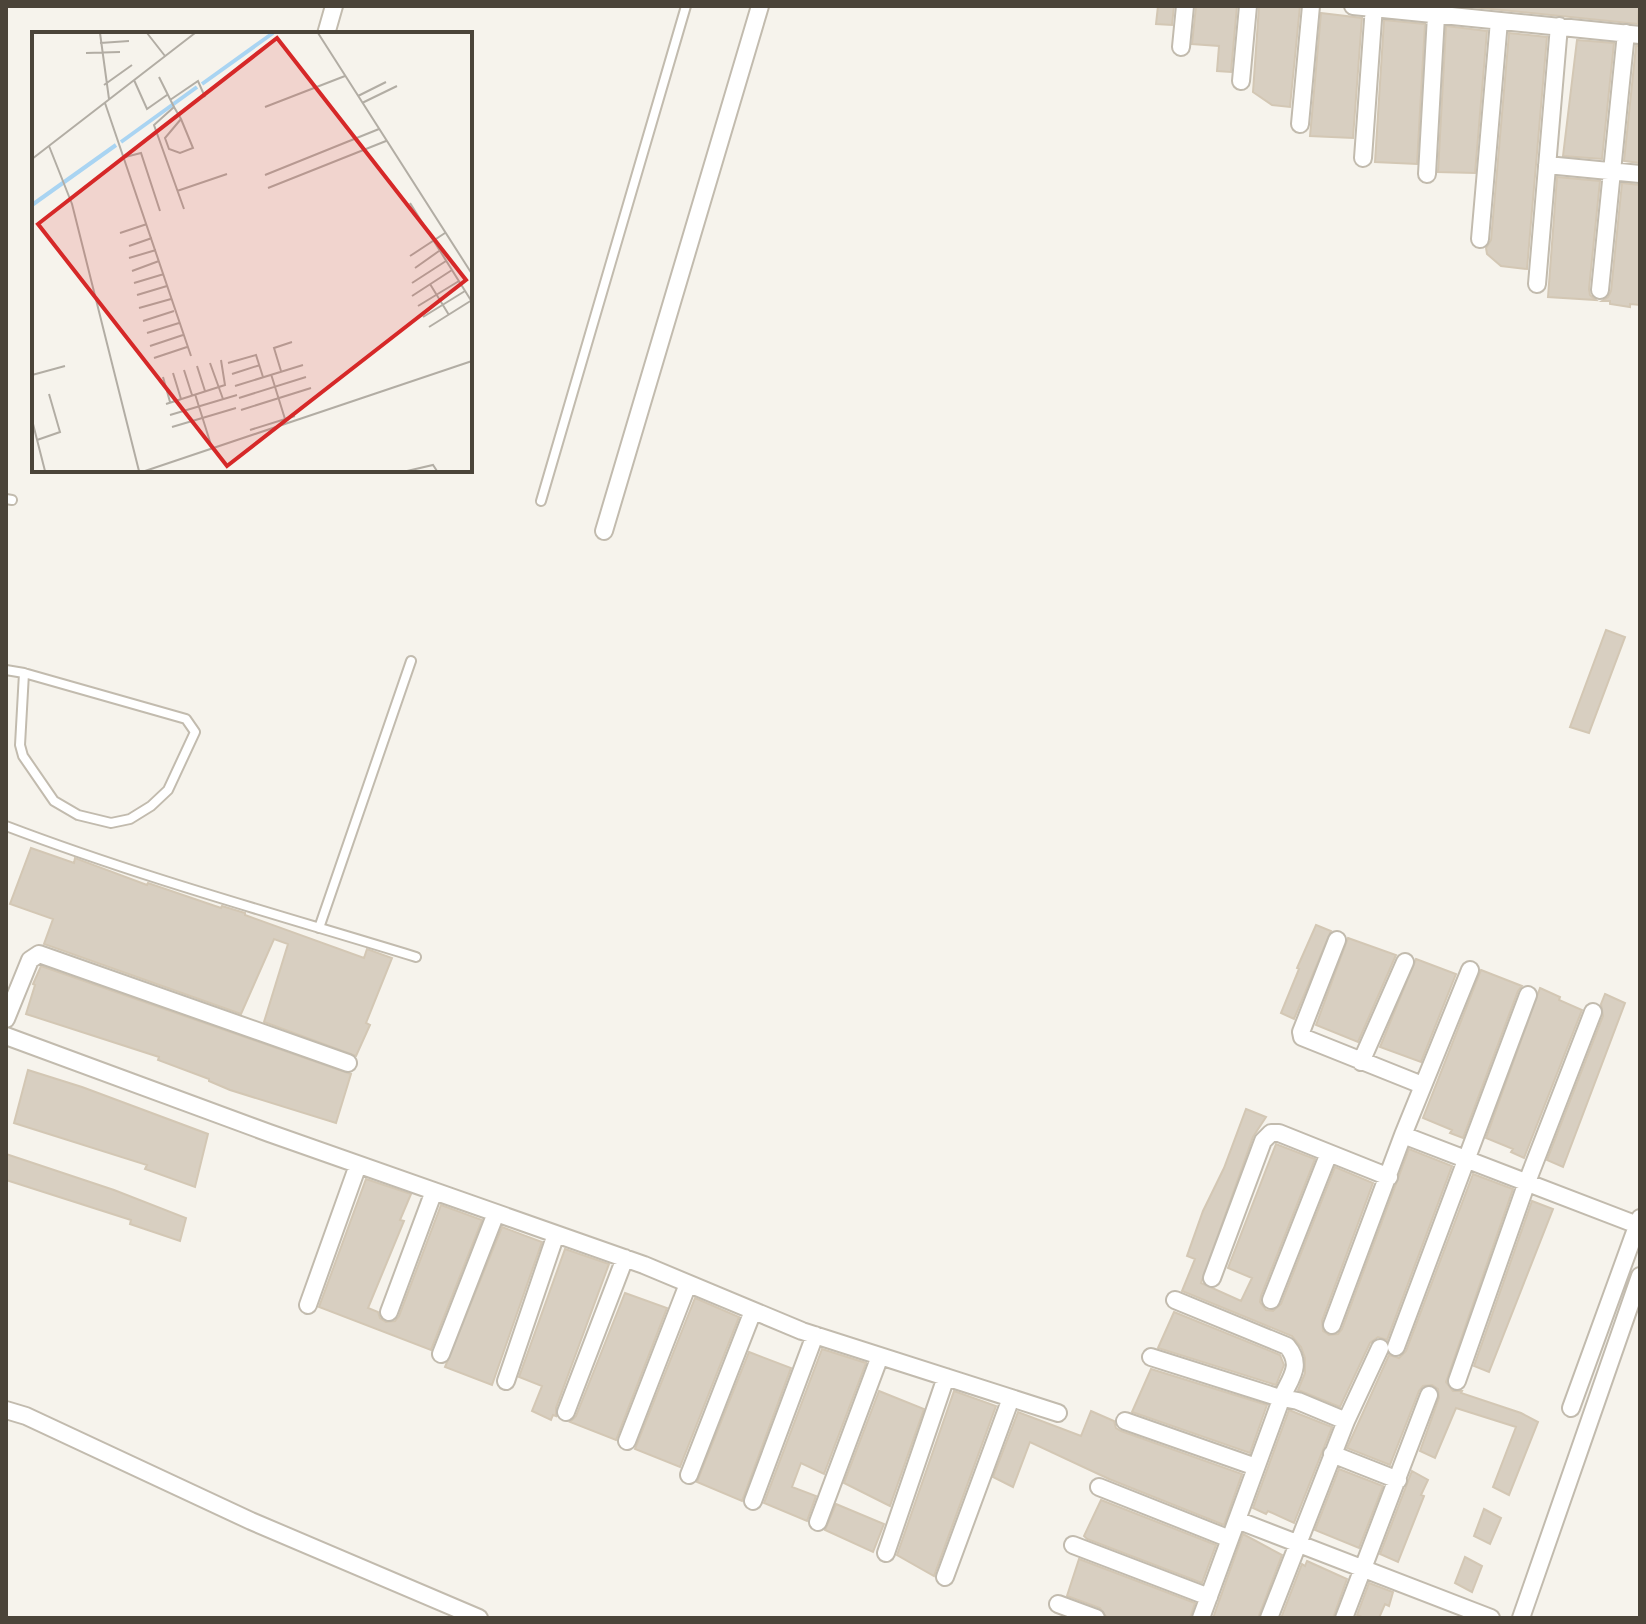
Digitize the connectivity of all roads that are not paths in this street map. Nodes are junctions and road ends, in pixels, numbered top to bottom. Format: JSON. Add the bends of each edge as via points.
{"nodes":[{"id":1,"x":334,"y":6,"type":"edge"},
{"id":2,"x":686,"y":6,"type":"edge"},
{"id":3,"x":760,"y":6,"type":"edge"},
{"id":4,"x":1185,"y":6,"type":"edge"},
{"id":5,"x":1248,"y":6,"type":"edge"},
{"id":6,"x":1311,"y":6,"type":"edge"},
{"id":7,"x":1353,"y":6,"type":"edge"},
{"id":8,"x":1374,"y":7,"type":"edge"},
{"id":9,"x":1436,"y":16,"type":"junction"},
{"id":10,"x":1499,"y":21,"type":"junction"},
{"id":11,"x":1559,"y":26,"type":"junction"},
{"id":12,"x":327,"y":32,"type":"edge"},
{"id":13,"x":1633,"y":34,"type":"edge"},
{"id":14,"x":1181,"y":47,"type":"dead end"},
{"id":15,"x":1241,"y":81,"type":"dead end"},
{"id":16,"x":1300,"y":124,"type":"dead end"},
{"id":17,"x":1363,"y":158,"type":"dead end"},
{"id":18,"x":1547,"y":165,"type":"junction"},
{"id":19,"x":1612,"y":171,"type":"junction"},
{"id":20,"x":1427,"y":174,"type":"dead end"},
{"id":21,"x":1640,"y":174,"type":"edge"},
{"id":22,"x":1480,"y":239,"type":"dead end"},
{"id":23,"x":1537,"y":284,"type":"dead end"},
{"id":24,"x":1600,"y":290,"type":"dead end"},
{"id":25,"x":541,"y":501,"type":"dead end"},
{"id":26,"x":604,"y":531,"type":"dead end"},
{"id":27,"x":411,"y":661,"type":"dead end"},
{"id":28,"x":6,"y":670,"type":"edge"},
{"id":29,"x":24,"y":673,"type":"junction"},
{"id":30,"x":6,"y":826,"type":"edge"},
{"id":31,"x":319,"y":928,"type":"junction"},
{"id":32,"x":1337,"y":940,"type":"dead end"},
{"id":33,"x":416,"y":957,"type":"dead end"},
{"id":34,"x":1405,"y":962,"type":"dead end"},
{"id":35,"x":1470,"y":970,"type":"dead end"},
{"id":36,"x":1528,"y":995,"type":"dead end"},
{"id":37,"x":1593,"y":1012,"type":"dead end"},
{"id":38,"x":6,"y":1019,"type":"edge"},
{"id":39,"x":6,"y":1036,"type":"edge"},
{"id":40,"x":1361,"y":1062,"type":"junction"},
{"id":41,"x":348,"y":1063,"type":"dead end"},
{"id":42,"x":1422,"y":1085,"type":"junction"},
{"id":43,"x":1403,"y":1135,"type":"junction"},
{"id":44,"x":1329,"y":1153,"type":"junction"},
{"id":45,"x":1466,"y":1159,"type":"junction"},
{"id":46,"x":358,"y":1165,"type":"junction"},
{"id":47,"x":1389,"y":1177,"type":"junction"},
{"id":48,"x":1527,"y":1182,"type":"junction"},
{"id":49,"x":434,"y":1191,"type":"junction"},
{"id":50,"x":496,"y":1213,"type":"junction"},
{"id":51,"x":1639,"y":1223,"type":"edge"},
{"id":52,"x":556,"y":1234,"type":"junction"},
{"id":53,"x":625,"y":1258,"type":"junction"},
{"id":54,"x":1640,"y":1276,"type":"edge"},
{"id":55,"x":1212,"y":1278,"type":"dead end"},
{"id":56,"x":688,"y":1284,"type":"junction"},
{"id":57,"x":1175,"y":1300,"type":"dead end"},
{"id":58,"x":1271,"y":1300,"type":"dead end"},
{"id":59,"x":308,"y":1305,"type":"dead end"},
{"id":60,"x":753,"y":1311,"type":"junction"},
{"id":61,"x":389,"y":1312,"type":"dead end"},
{"id":62,"x":1332,"y":1325,"type":"dead end"},
{"id":63,"x":815,"y":1335,"type":"junction"},
{"id":64,"x":441,"y":1354,"type":"dead end"},
{"id":65,"x":880,"y":1356,"type":"junction"},
{"id":66,"x":1151,"y":1357,"type":"dead end"},
{"id":67,"x":946,"y":1377,"type":"junction"},
{"id":68,"x":506,"y":1381,"type":"dead end"},
{"id":69,"x":1457,"y":1381,"type":"dead end"},
{"id":70,"x":1429,"y":1395,"type":"dead end"},
{"id":71,"x":1282,"y":1397,"type":"junction"},
{"id":72,"x":1011,"y":1398,"type":"junction"},
{"id":73,"x":1571,"y":1408,"type":"dead end"},
{"id":74,"x":6,"y":1410,"type":"edge"},
{"id":75,"x":566,"y":1412,"type":"dead end"},
{"id":76,"x":1058,"y":1413,"type":"dead end"},
{"id":77,"x":1125,"y":1421,"type":"dead end"},
{"id":78,"x":1346,"y":1421,"type":"junction"},
{"id":79,"x":627,"y":1441,"type":"dead end"},
{"id":80,"x":1332,"y":1454,"type":"junction"},
{"id":81,"x":1256,"y":1467,"type":"junction"},
{"id":82,"x":689,"y":1475,"type":"dead end"},
{"id":83,"x":1398,"y":1480,"type":"junction"},
{"id":84,"x":1099,"y":1487,"type":"dead end"},
{"id":85,"x":753,"y":1501,"type":"dead end"},
{"id":86,"x":1237,"y":1520,"type":"junction"},
{"id":87,"x":818,"y":1522,"type":"dead end"},
{"id":88,"x":1230,"y":1539,"type":"junction"},
{"id":89,"x":1298,"y":1544,"type":"junction"},
{"id":90,"x":1073,"y":1545,"type":"dead end"},
{"id":91,"x":886,"y":1553,"type":"dead end"},
{"id":92,"x":1362,"y":1570,"type":"junction"},
{"id":93,"x":945,"y":1577,"type":"dead end"},
{"id":94,"x":1209,"y":1597,"type":"junction"},
{"id":95,"x":1058,"y":1604,"type":"dead end"},
{"id":96,"x":479,"y":1618,"type":"edge"},
{"id":97,"x":1096,"y":1618,"type":"edge"},
{"id":98,"x":1201,"y":1618,"type":"edge"},
{"id":99,"x":1269,"y":1618,"type":"edge"},
{"id":100,"x":1344,"y":1618,"type":"edge"},
{"id":101,"x":1491,"y":1618,"type":"edge"},
{"id":102,"x":1521,"y":1618,"type":"edge"}],
"edges":[{"from":1,"to":12,"type":"street"},
{"from":2,"to":25,"type":"lane"},
{"from":3,"to":26,"type":"street"},
{"from":4,"to":14,"type":"street"},
{"from":5,"to":15,"type":"street"},
{"from":6,"to":16,"type":"street"},
{"from":7,"to":8,"type":"street"},
{"from":8,"to":9,"type":"street"},
{"from":8,"to":17,"type":"street"},
{"from":9,"to":10,"type":"street"},
{"from":9,"to":20,"type":"street"},
{"from":10,"to":11,"type":"street"},
{"from":10,"to":22,"type":"street"},
{"from":11,"to":13,"type":"street"},
{"from":11,"to":18,"type":"street"},
{"from":13,"to":19,"type":"street"},
{"from":18,"to":19,"type":"street"},
{"from":18,"to":23,"type":"street"},
{"from":19,"to":21,"type":"street"},
{"from":19,"to":24,"type":"street"},
{"from":27,"to":31,"type":"lane"},
{"from":28,"to":29,"type":"lane"},
{"from":29,"to":29,"type":"lane","via":[[186,719],[195,732],[168,790],[130,819],[111,823],[78,815],[54,801],[20,745]]},
{"from":30,"to":31,"type":"lane"},
{"from":31,"to":33,"type":"lane"},
{"from":32,"to":40,"type":"street","via":[[1301,1032],[1302,1037]]},
{"from":34,"to":40,"type":"street"},
{"from":35,"to":42,"type":"street"},
{"from":36,"to":45,"type":"street"},
{"from":37,"to":48,"type":"street"},
{"from":38,"to":41,"type":"street","via":[[30,960],[39,954]]},
{"from":39,"to":46,"type":"street"},
{"from":40,"to":42,"type":"street"},
{"from":42,"to":43,"type":"street"},
{"from":43,"to":45,"type":"street"},
{"from":43,"to":47,"type":"street"},
{"from":44,"to":47,"type":"street"},
{"from":44,"to":55,"type":"street","via":[[1279,1133],[1263,1141]]},
{"from":44,"to":58,"type":"street"},
{"from":45,"to":48,"type":"street"},
{"from":45,"to":78,"type":"street","via":[[1388,1347]]},
{"from":46,"to":49,"type":"street"},
{"from":46,"to":59,"type":"street"},
{"from":47,"to":62,"type":"street"},
{"from":48,"to":51,"type":"street"},
{"from":48,"to":69,"type":"street"},
{"from":49,"to":50,"type":"street"},
{"from":49,"to":61,"type":"street"},
{"from":50,"to":52,"type":"street"},
{"from":50,"to":64,"type":"street"},
{"from":51,"to":73,"type":"street"},
{"from":52,"to":53,"type":"street"},
{"from":52,"to":68,"type":"street"},
{"from":53,"to":56,"type":"street"},
{"from":53,"to":75,"type":"street"},
{"from":54,"to":102,"type":"street"},
{"from":56,"to":60,"type":"street"},
{"from":56,"to":79,"type":"street"},
{"from":57,"to":71,"type":"street","via":[[1287,1346],[1296,1366]]},
{"from":60,"to":63,"type":"street"},
{"from":60,"to":82,"type":"street"},
{"from":63,"to":65,"type":"street"},
{"from":63,"to":85,"type":"street"},
{"from":65,"to":67,"type":"street"},
{"from":65,"to":87,"type":"street"},
{"from":66,"to":71,"type":"street"},
{"from":67,"to":72,"type":"street"},
{"from":67,"to":91,"type":"street"},
{"from":70,"to":83,"type":"street"},
{"from":71,"to":78,"type":"street"},
{"from":71,"to":81,"type":"street"},
{"from":72,"to":76,"type":"street"},
{"from":72,"to":93,"type":"street"},
{"from":74,"to":96,"type":"street"},
{"from":77,"to":81,"type":"street"},
{"from":78,"to":80,"type":"street"},
{"from":80,"to":83,"type":"street"},
{"from":80,"to":89,"type":"street"},
{"from":81,"to":86,"type":"street"},
{"from":83,"to":92,"type":"street"},
{"from":84,"to":88,"type":"street"},
{"from":86,"to":88,"type":"street"},
{"from":86,"to":89,"type":"street"},
{"from":88,"to":94,"type":"street"},
{"from":89,"to":92,"type":"street"},
{"from":89,"to":99,"type":"street"},
{"from":90,"to":94,"type":"street"},
{"from":92,"to":100,"type":"street"},
{"from":92,"to":101,"type":"street"},
{"from":94,"to":98,"type":"street"},
{"from":95,"to":97,"type":"street"}]}
